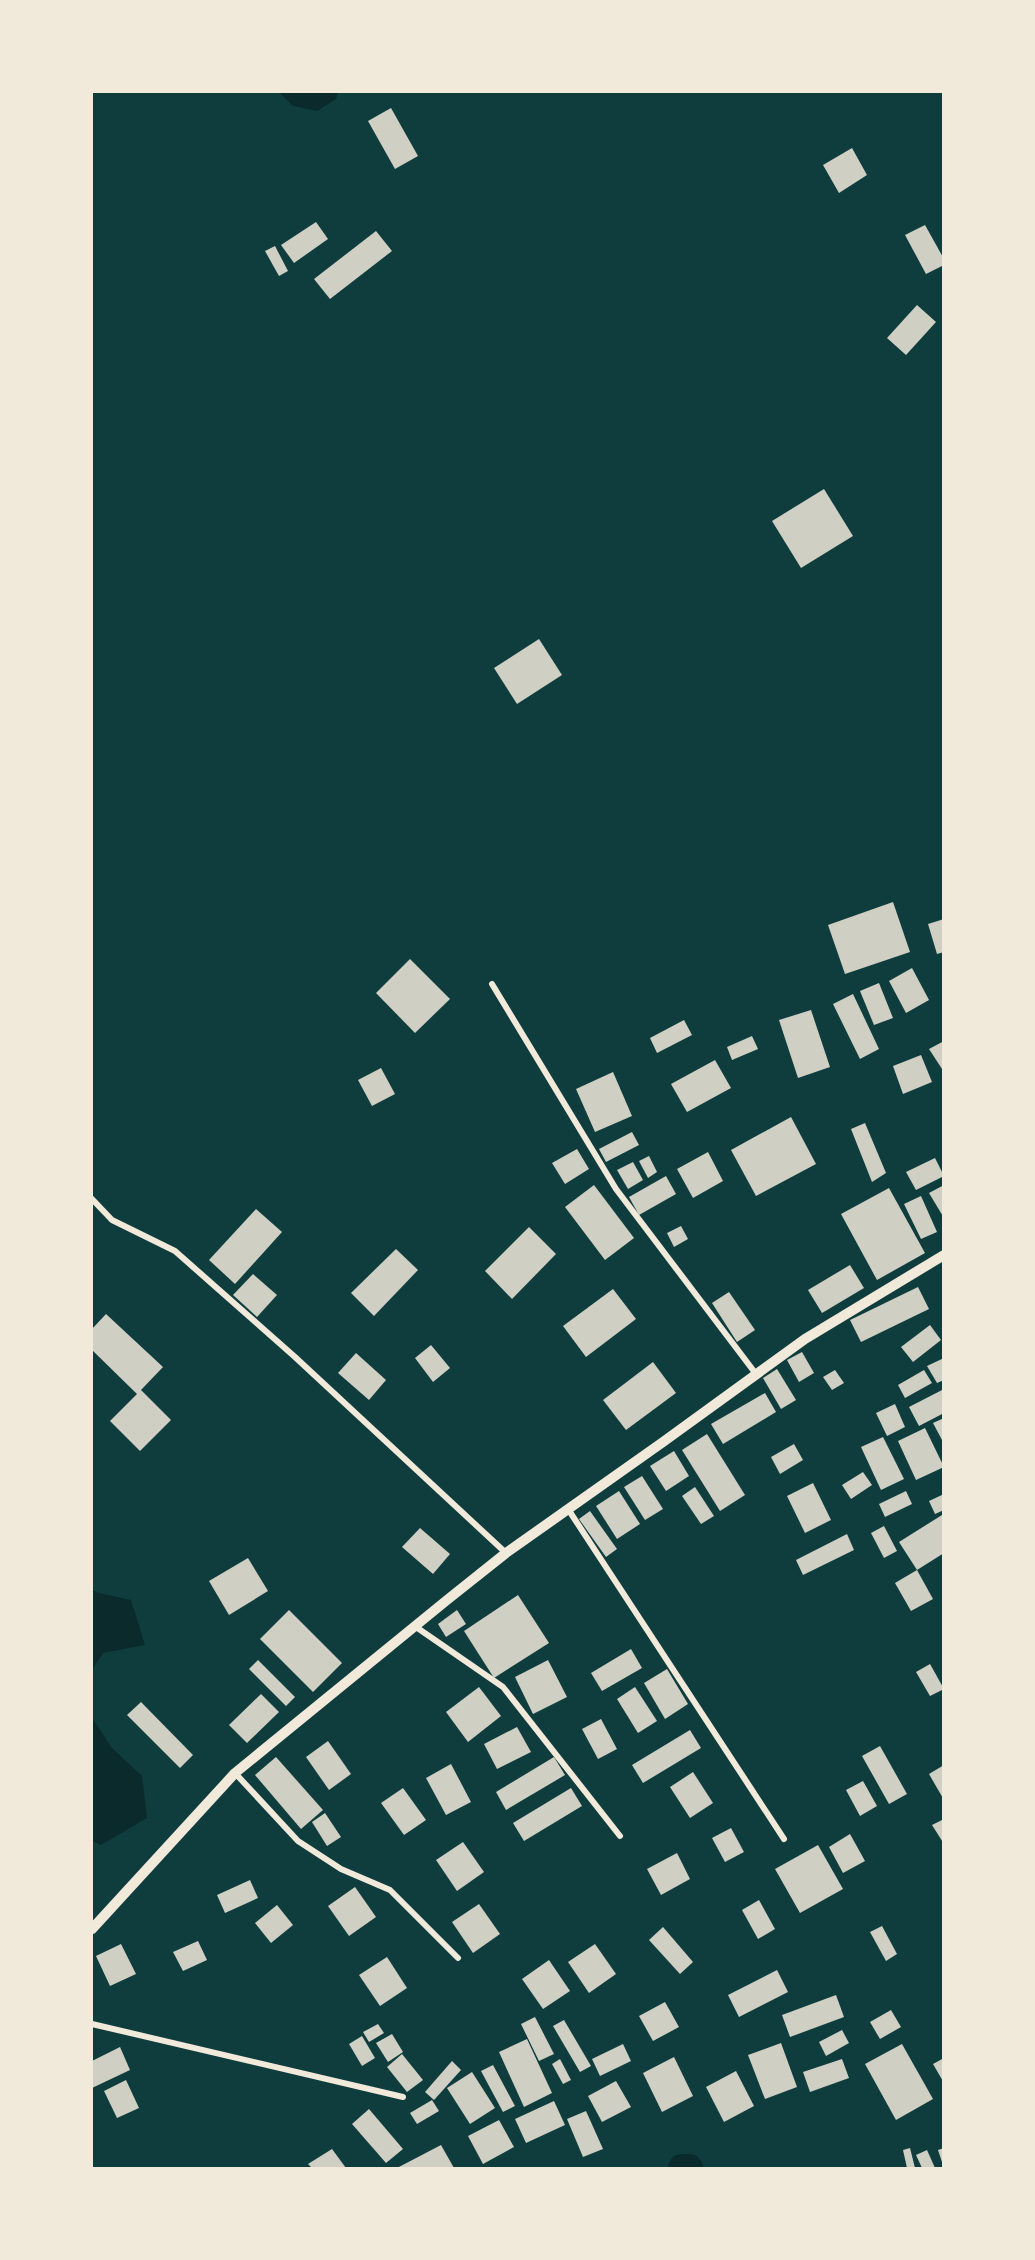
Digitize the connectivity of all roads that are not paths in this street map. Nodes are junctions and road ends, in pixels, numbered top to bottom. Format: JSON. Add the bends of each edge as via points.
{"nodes":[{"id":1,"x":492,"y":984,"type":"dead end"},
{"id":2,"x":92,"y":1199,"type":"edge"},
{"id":3,"x":944,"y":1255,"type":"edge"},
{"id":4,"x":756,"y":1374,"type":"junction"},
{"id":5,"x":568,"y":1509,"type":"junction"},
{"id":6,"x":506,"y":1554,"type":"junction"},
{"id":7,"x":416,"y":1627,"type":"junction"},
{"id":8,"x":235,"y":1773,"type":"junction"},
{"id":9,"x":620,"y":1836,"type":"dead end"},
{"id":10,"x":784,"y":1839,"type":"dead end"},
{"id":11,"x":92,"y":1929,"type":"edge"},
{"id":12,"x":458,"y":1958,"type":"dead end"},
{"id":13,"x":92,"y":2024,"type":"edge"},
{"id":14,"x":403,"y":2097,"type":"dead end"}],
"edges":[{"from":1,"to":4,"type":"street","via":[[616,1189]]},
{"from":2,"to":6,"type":"street","via":[[112,1220],[175,1251]]},
{"from":3,"to":4,"type":"street","via":[[805,1339]]},
{"from":4,"to":5,"type":"street"},
{"from":5,"to":6,"type":"street"},
{"from":5,"to":10,"type":"street"},
{"from":6,"to":7,"type":"street"},
{"from":7,"to":8,"type":"street"},
{"from":7,"to":9,"type":"street","via":[[503,1688]]},
{"from":8,"to":11,"type":"street"},
{"from":8,"to":12,"type":"street","via":[[298,1841],[341,1869],[390,1890]]},
{"from":13,"to":14,"type":"street"}]}
